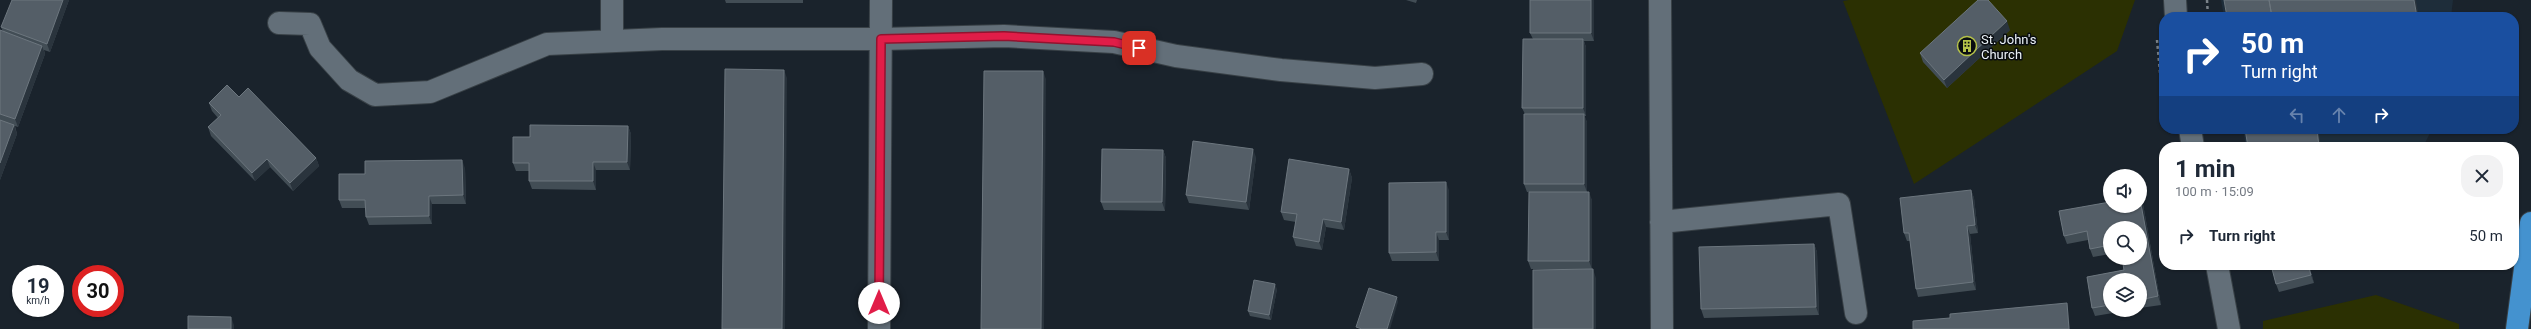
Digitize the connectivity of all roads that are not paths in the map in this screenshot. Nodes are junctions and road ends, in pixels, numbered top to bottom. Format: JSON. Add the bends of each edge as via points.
{"nodes":[{"id":1,"x":612,"y":0,"type":"edge"},
{"id":2,"x":881,"y":0,"type":"edge"},
{"id":3,"x":1660,"y":0,"type":"edge"},
{"id":4,"x":2175,"y":0,"type":"edge"},
{"id":5,"x":2176,"y":12,"type":"edge"},
{"id":6,"x":279,"y":23,"type":"dead end"},
{"id":7,"x":881,"y":39,"type":"junction"},
{"id":8,"x":612,"y":41,"type":"junction"},
{"id":9,"x":1422,"y":74,"type":"dead end"},
{"id":10,"x":1661,"y":222,"type":"junction"},
{"id":11,"x":2531,"y":224,"type":"edge"},
{"id":12,"x":2218,"y":270,"type":"edge"},
{"id":13,"x":1856,"y":314,"type":"dead end"},
{"id":14,"x":879,"y":329,"type":"edge"},
{"id":15,"x":1662,"y":329,"type":"edge"},
{"id":16,"x":2229,"y":329,"type":"edge"},
{"id":17,"x":2517,"y":329,"type":"edge"}],
"edges":[{"from":1,"to":8,"type":"street"},
{"from":2,"to":7,"type":"street"},
{"from":3,"to":10,"type":"street"},
{"from":4,"to":5,"type":"street"},
{"from":6,"to":8,"type":"street","via":[[310,24],[324,54],[349,80],[375,95],[430,92],[547,44]]},
{"from":7,"to":8,"type":"street"},
{"from":7,"to":9,"type":"street","via":[[1004,36],[1114,42],[1176,56],[1281,70],[1375,78]]},
{"from":7,"to":14,"type":"street"},
{"from":10,"to":13,"type":"street","via":[[1839,204]]},
{"from":10,"to":15,"type":"street"},
{"from":11,"to":17,"type":"highway"},
{"from":12,"to":16,"type":"street"}]}
